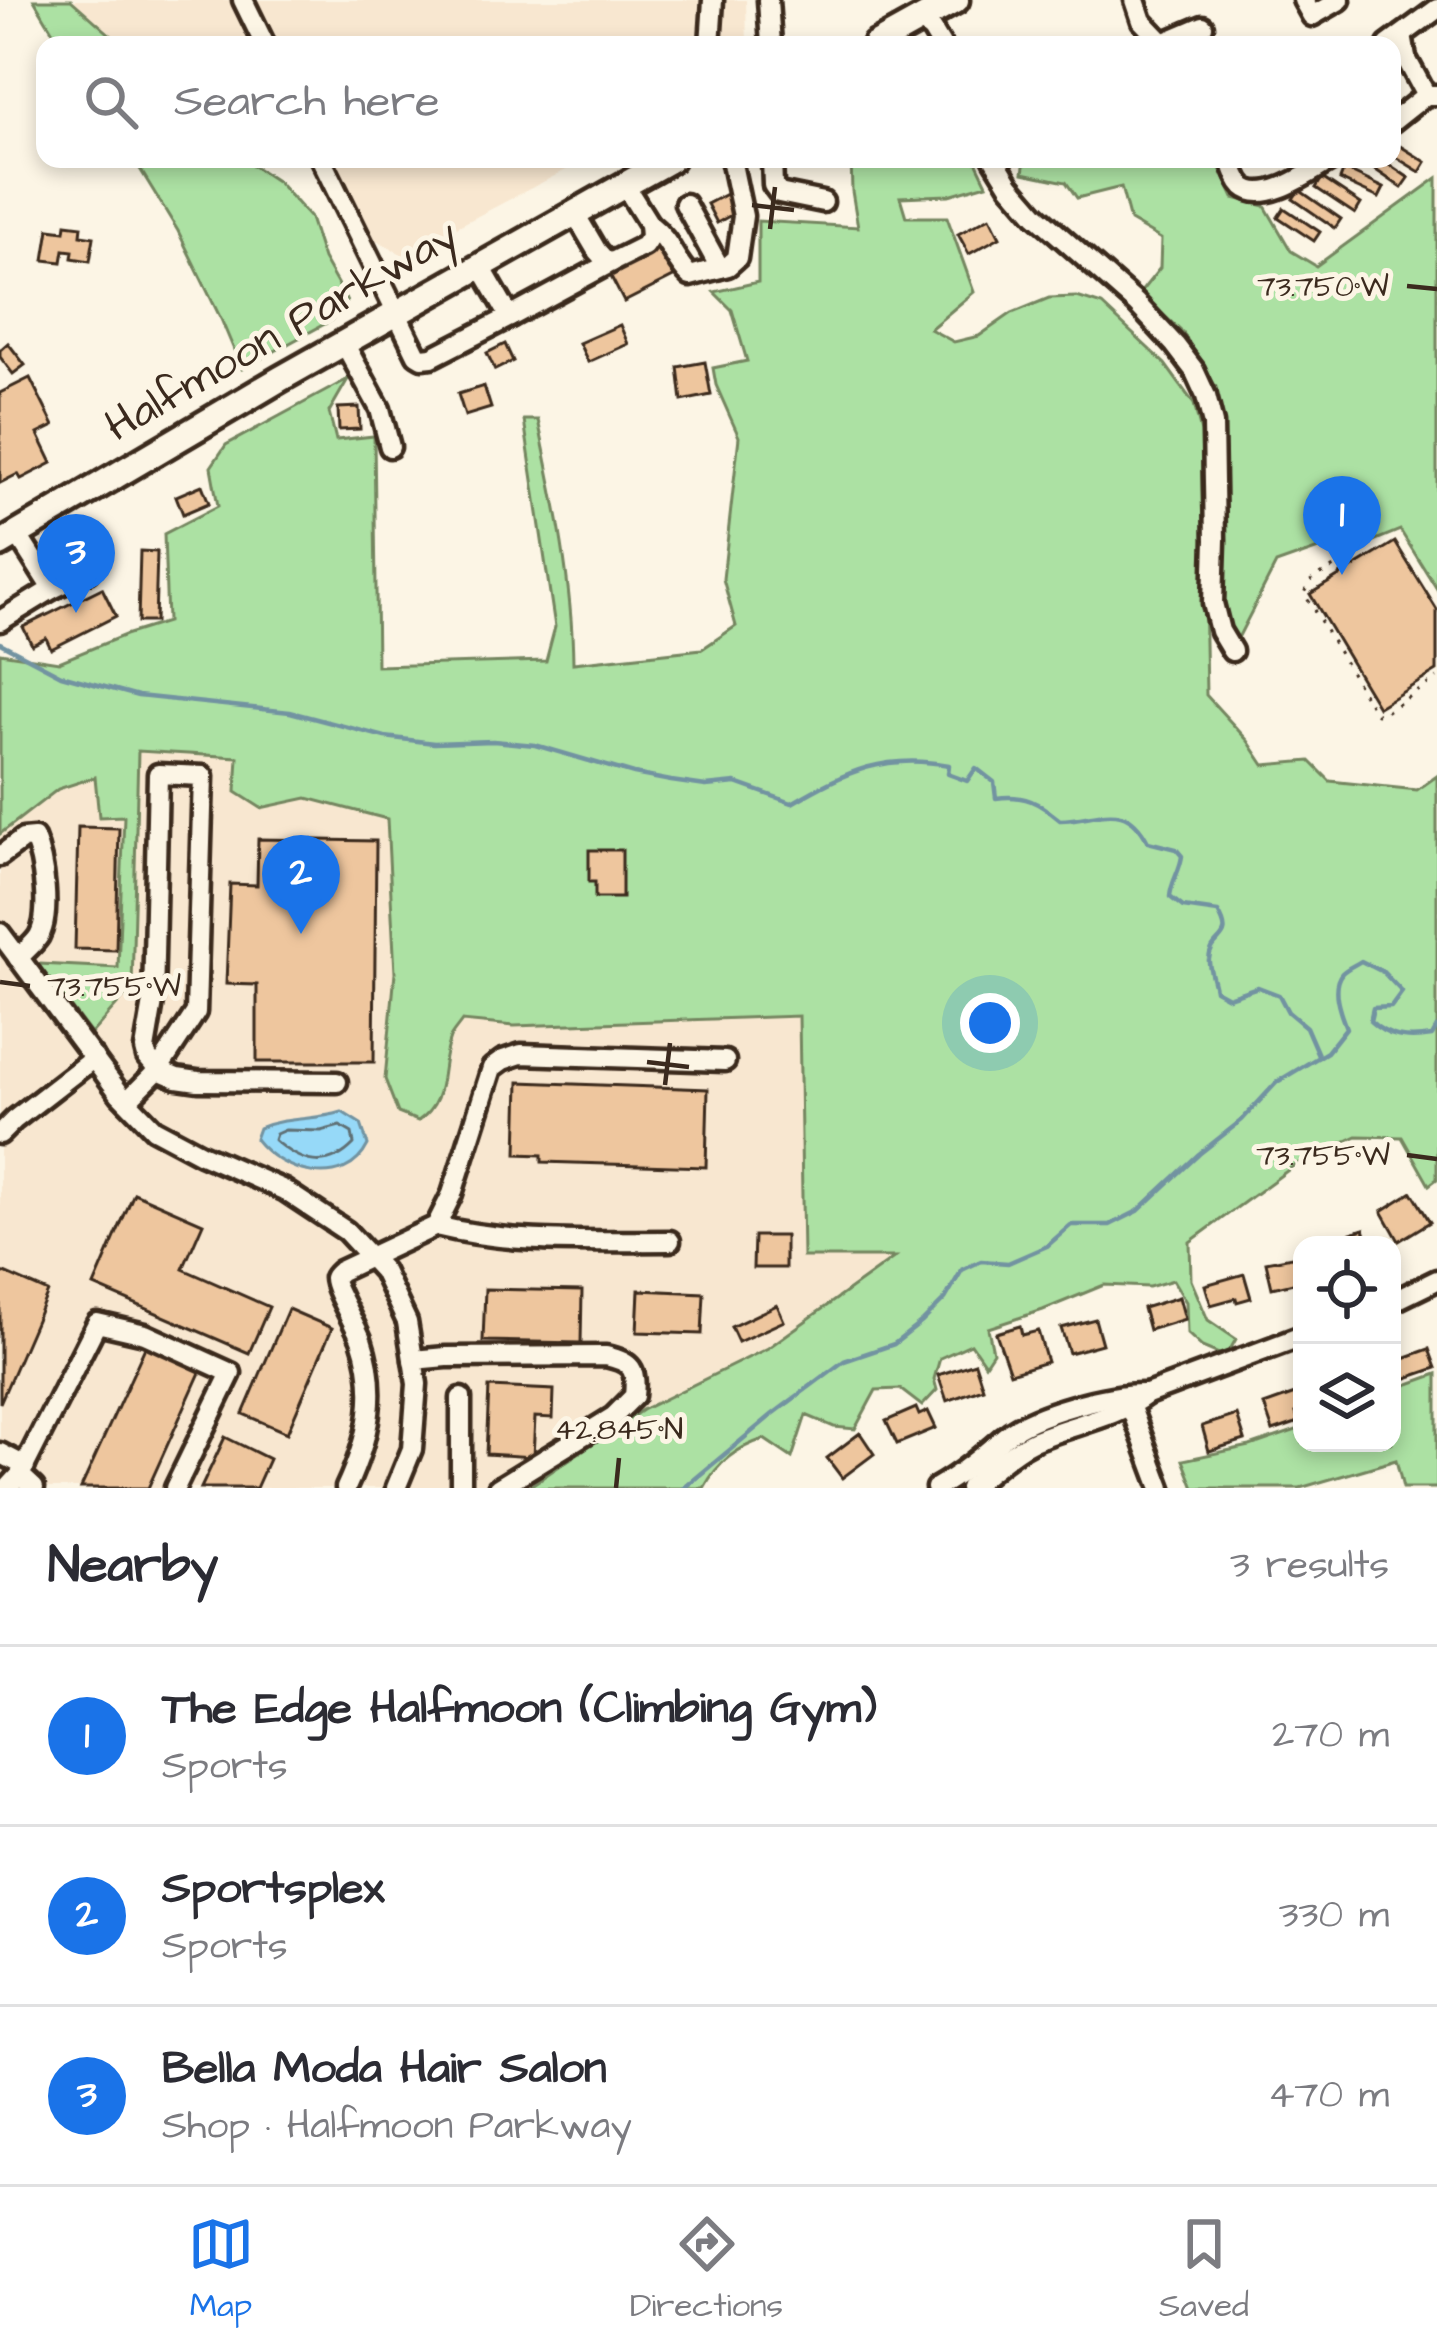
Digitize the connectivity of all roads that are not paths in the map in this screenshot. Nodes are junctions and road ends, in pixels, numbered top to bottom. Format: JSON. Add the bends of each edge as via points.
{"nodes":[{"id":1,"x":713,"y":0,"type":"edge"},
{"id":2,"x":768,"y":0,"type":"edge"},
{"id":3,"x":956,"y":0,"type":"edge"},
{"id":4,"x":1135,"y":0,"type":"edge"},
{"id":5,"x":1303,"y":0,"type":"edge"},
{"id":6,"x":1340,"y":0,"type":"edge"},
{"id":7,"x":251,"y":3,"type":"edge"},
{"id":8,"x":1437,"y":9,"type":"edge"},
{"id":9,"x":920,"y":20,"type":"junction"},
{"id":10,"x":1203,"y":26,"type":"dead end"},
{"id":11,"x":262,"y":36,"type":"edge"},
{"id":12,"x":711,"y":36,"type":"edge"},
{"id":13,"x":771,"y":36,"type":"edge"},
{"id":14,"x":891,"y":36,"type":"edge"},
{"id":15,"x":936,"y":36,"type":"edge"},
{"id":16,"x":1156,"y":36,"type":"edge"},
{"id":17,"x":1179,"y":36,"type":"edge"},
{"id":18,"x":1400,"y":36,"type":"edge"},
{"id":19,"x":1401,"y":50,"type":"edge"},
{"id":20,"x":1432,"y":95,"type":"edge"},
{"id":21,"x":1401,"y":116,"type":"edge"},
{"id":22,"x":325,"y":168,"type":"edge"},
{"id":23,"x":654,"y":168,"type":"edge"},
{"id":24,"x":733,"y":168,"type":"edge"},
{"id":25,"x":772,"y":168,"type":"edge"},
{"id":26,"x":1000,"y":168,"type":"edge"},
{"id":27,"x":1235,"y":168,"type":"edge"},
{"id":28,"x":1317,"y":168,"type":"edge"},
{"id":29,"x":624,"y":184,"type":"junction"},
{"id":30,"x":823,"y":202,"type":"dead end"},
{"id":31,"x":685,"y":204,"type":"dead end"},
{"id":32,"x":574,"y":212,"type":"junction"},
{"id":33,"x":649,"y":224,"type":"junction"},
{"id":34,"x":612,"y":262,"type":"junction"},
{"id":35,"x":480,"y":266,"type":"junction"},
{"id":36,"x":720,"y":268,"type":"junction"},
{"id":37,"x":397,"y":313,"type":"junction"},
{"id":38,"x":509,"y":317,"type":"junction"},
{"id":39,"x":344,"y":343,"type":"junction"},
{"id":40,"x":391,"y":447,"type":"dead end"},
{"id":41,"x":8,"y":539,"type":"edge"},
{"id":42,"x":88,"y":572,"type":"dead end"},
{"id":43,"x":52,"y":590,"type":"junction"},
{"id":44,"x":0,"y":621,"type":"edge"},
{"id":45,"x":1232,"y":651,"type":"dead end"},
{"id":46,"x":0,"y":856,"type":"edge"},
{"id":47,"x":0,"y":933,"type":"edge"},
{"id":48,"x":18,"y":958,"type":"junction"},
{"id":49,"x":94,"y":1058,"type":"junction"},
{"id":50,"x":725,"y":1061,"type":"dead end"},
{"id":51,"x":158,"y":1070,"type":"junction"},
{"id":52,"x":338,"y":1082,"type":"dead end"},
{"id":53,"x":128,"y":1101,"type":"junction"},
{"id":54,"x":0,"y":1134,"type":"edge"},
{"id":55,"x":436,"y":1226,"type":"junction"},
{"id":56,"x":670,"y":1241,"type":"dead end"},
{"id":57,"x":370,"y":1257,"type":"junction"},
{"id":58,"x":1437,"y":1280,"type":"edge"},
{"id":59,"x":1401,"y":1298,"type":"edge"},
{"id":60,"x":1293,"y":1339,"type":"edge"},
{"id":61,"x":413,"y":1360,"type":"junction"},
{"id":62,"x":461,"y":1398,"type":"dead end"},
{"id":63,"x":1128,"y":1400,"type":"junction"},
{"id":64,"x":0,"y":1453,"type":"edge"},
{"id":65,"x":996,"y":1456,"type":"junction"},
{"id":66,"x":22,"y":1479,"type":"edge"},
{"id":67,"x":175,"y":1488,"type":"edge"},
{"id":68,"x":346,"y":1488,"type":"edge"},
{"id":69,"x":396,"y":1488,"type":"edge"},
{"id":70,"x":460,"y":1488,"type":"edge"},
{"id":71,"x":498,"y":1488,"type":"edge"},
{"id":72,"x":935,"y":1488,"type":"edge"},
{"id":73,"x":969,"y":1488,"type":"edge"},
{"id":74,"x":1161,"y":1488,"type":"edge"}],
"edges":[{"from":1,"to":12,"type":"street"},
{"from":2,"to":13,"type":"street"},
{"from":3,"to":9,"type":"main road"},
{"from":4,"to":16,"type":"street"},
{"from":5,"to":6,"type":"street","via":[[1312,16]]},
{"from":7,"to":11,"type":"street"},
{"from":8,"to":18,"type":"street"},
{"from":9,"to":14,"type":"main road"},
{"from":9,"to":15,"type":"street"},
{"from":10,"to":17,"type":"street"},
{"from":19,"to":20,"type":"street"},
{"from":20,"to":21,"type":"street"},
{"from":22,"to":37,"type":"street"},
{"from":23,"to":29,"type":"main road","name":"Halfmoon Parkway"},
{"from":24,"to":36,"type":"street","via":[[743,217],[737,258]]},
{"from":25,"to":30,"type":"street","via":[[779,194]]},
{"from":26,"to":45,"type":"street","via":[[1027,205],[1136,303],[1195,370],[1213,424],[1215,617]]},
{"from":27,"to":28,"type":"street","via":[[1241,184],[1263,192]]},
{"from":29,"to":32,"type":"main road","name":"Halfmoon Parkway"},
{"from":29,"to":33,"type":"street"},
{"from":31,"to":36,"type":"street"},
{"from":32,"to":34,"type":"street"},
{"from":32,"to":35,"type":"main road","name":"Halfmoon Parkway"},
{"from":33,"to":34,"type":"street","via":[[644,245]]},
{"from":33,"to":36,"type":"street","via":[[690,276]]},
{"from":34,"to":38,"type":"street"},
{"from":35,"to":37,"type":"main road","name":"Halfmoon Parkway"},
{"from":35,"to":38,"type":"street"},
{"from":37,"to":38,"type":"street","via":[[422,358]]},
{"from":37,"to":39,"type":"main road","name":"Halfmoon Parkway"},
{"from":39,"to":40,"type":"street"},
{"from":39,"to":41,"type":"main road","name":"Halfmoon Parkway"},
{"from":41,"to":43,"type":"street"},
{"from":42,"to":43,"type":"street"},
{"from":43,"to":44,"type":"street"},
{"from":46,"to":48,"type":"street","via":[[34,838],[40,859],[41,931]]},
{"from":47,"to":48,"type":"street"},
{"from":48,"to":49,"type":"street"},
{"from":49,"to":53,"type":"street"},
{"from":49,"to":54,"type":"street"},
{"from":50,"to":55,"type":"street","via":[[532,1054],[503,1060],[487,1080]]},
{"from":51,"to":51,"type":"street","via":[[145,1049],[158,774],[203,776],[196,1012]]},
{"from":51,"to":52,"type":"street","via":[[198,1081]]},
{"from":51,"to":53,"type":"street"},
{"from":53,"to":57,"type":"street","via":[[154,1129],[284,1190]]},
{"from":55,"to":56,"type":"street","via":[[535,1240]]},
{"from":55,"to":57,"type":"street"},
{"from":57,"to":61,"type":"street","via":[[407,1322]]},
{"from":57,"to":68,"type":"street","via":[[334,1278],[371,1386],[367,1434]]},
{"from":58,"to":59,"type":"street"},
{"from":60,"to":63,"type":"street"},
{"from":61,"to":69,"type":"street","via":[[412,1449]]},
{"from":61,"to":71,"type":"street","via":[[606,1356],[630,1365],[634,1396],[613,1417]]},
{"from":62,"to":70,"type":"street"},
{"from":63,"to":65,"type":"street"},
{"from":63,"to":74,"type":"street"},
{"from":64,"to":66,"type":"street"},
{"from":65,"to":72,"type":"street"},
{"from":65,"to":73,"type":"street"},
{"from":66,"to":67,"type":"street","via":[[97,1323],[146,1334],[230,1373]]}]}
